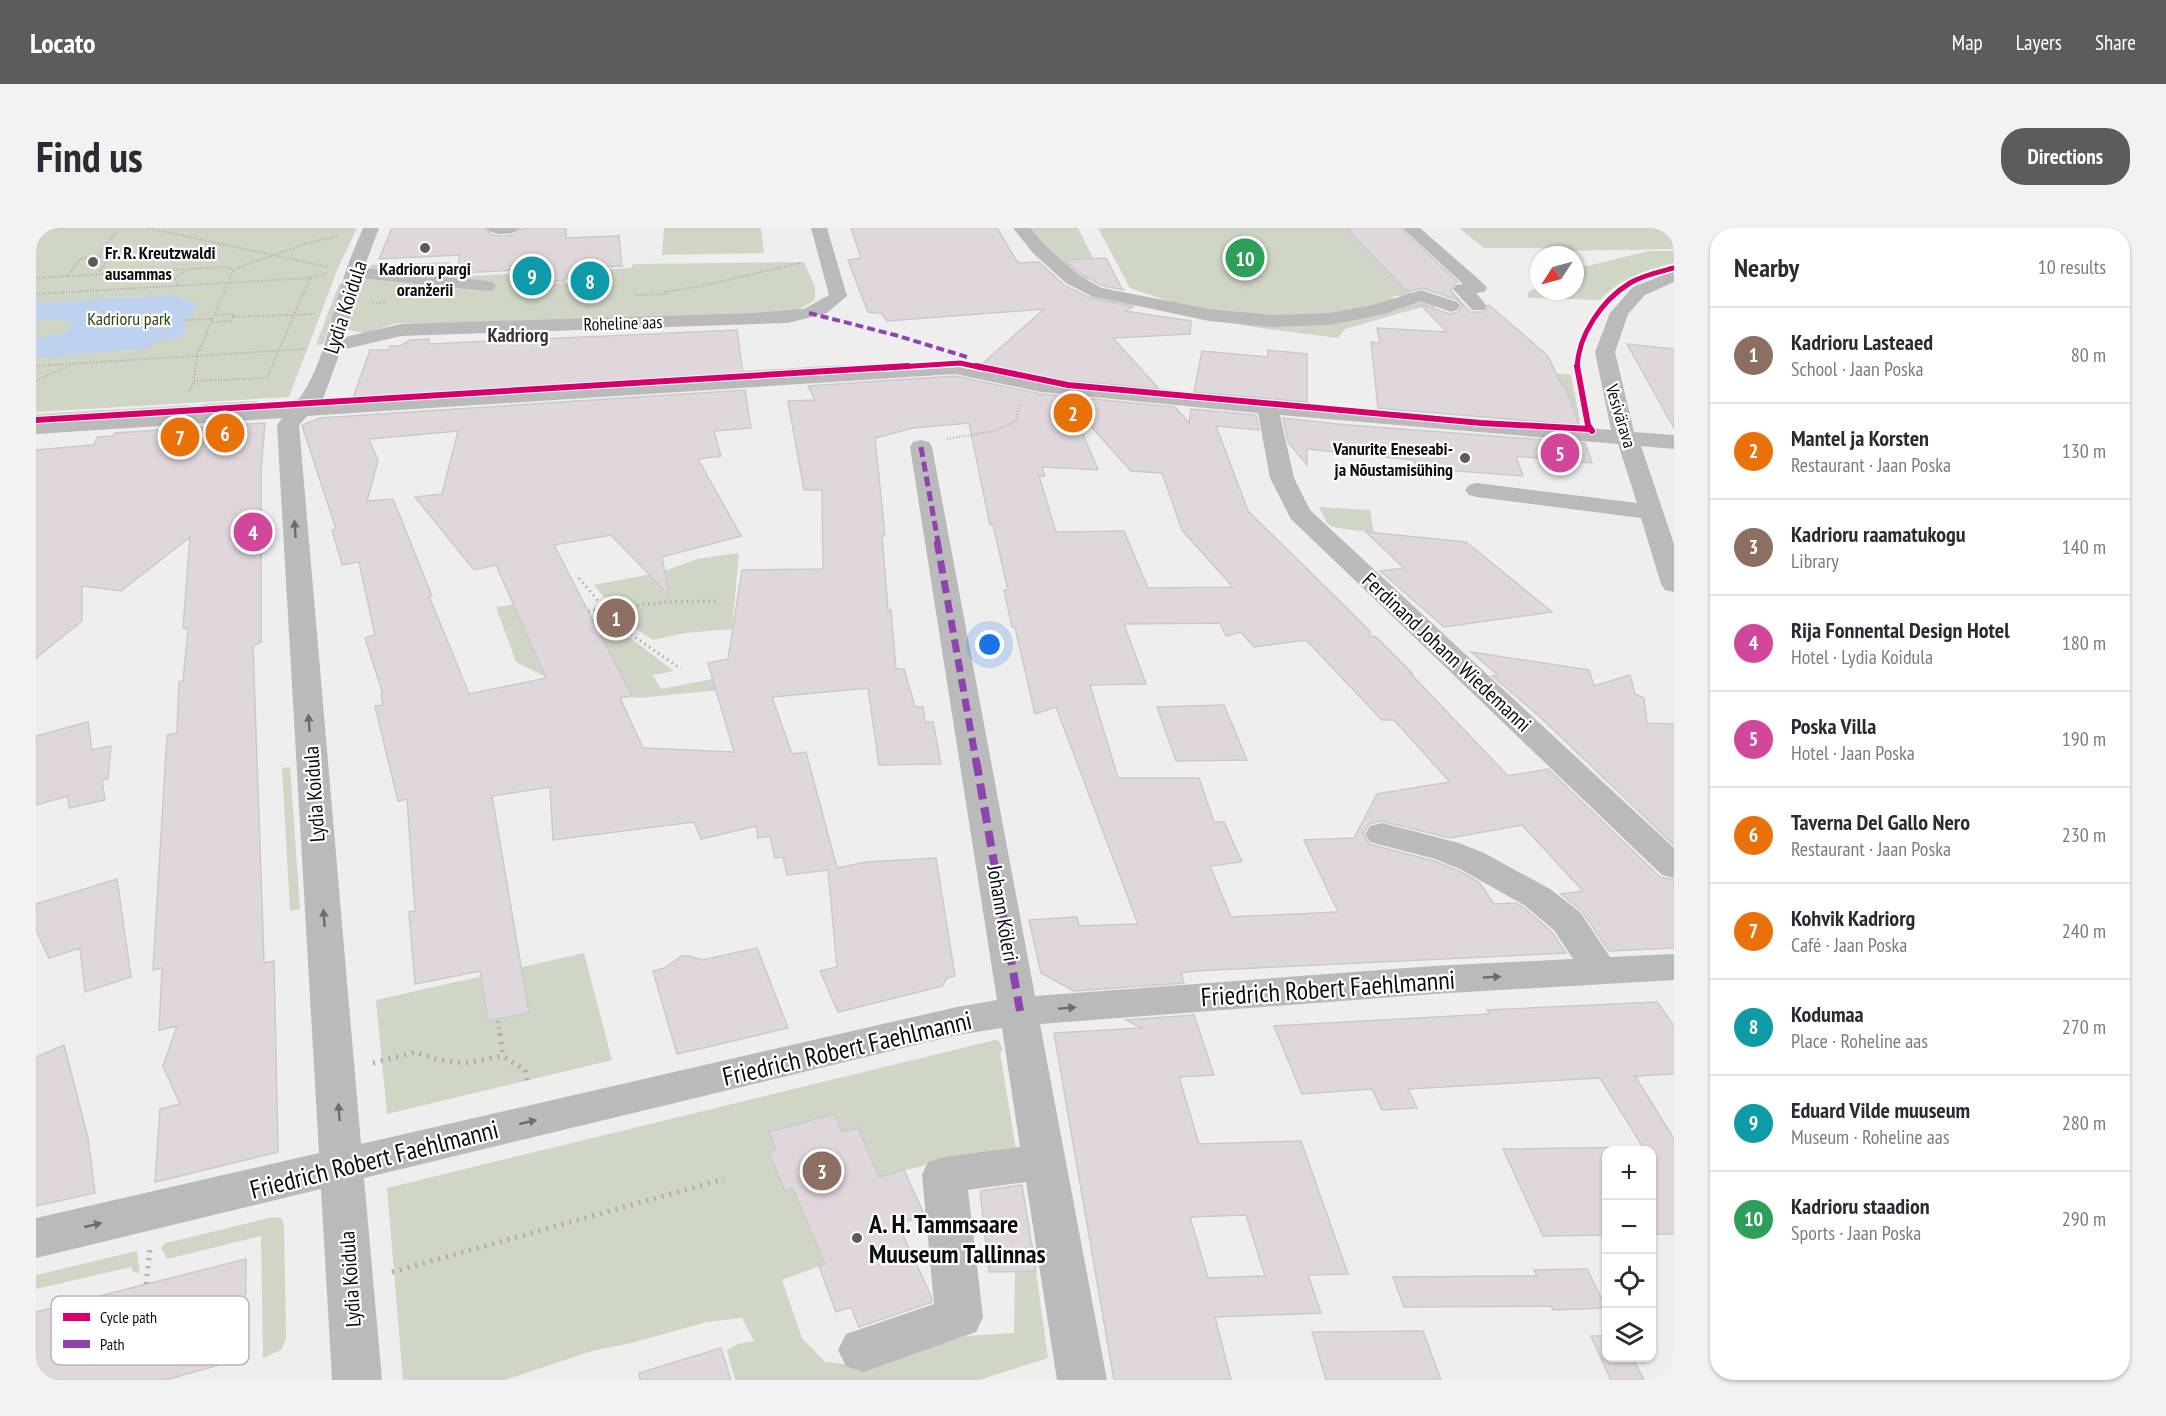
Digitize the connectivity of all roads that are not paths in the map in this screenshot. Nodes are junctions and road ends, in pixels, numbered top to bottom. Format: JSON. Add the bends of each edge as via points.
{"nodes":[{"id":1,"x":371,"y":228,"type":"edge"},
{"id":2,"x":493,"y":228,"type":"edge"},
{"id":3,"x":513,"y":228,"type":"edge"},
{"id":4,"x":819,"y":228,"type":"edge"},
{"id":5,"x":1021,"y":228,"type":"edge"},
{"id":6,"x":1410,"y":228,"type":"edge"},
{"id":7,"x":345,"y":274,"type":"junction"},
{"id":8,"x":1674,"y":276,"type":"edge"},
{"id":9,"x":457,"y":301,"type":"dead end"},
{"id":10,"x":1450,"y":306,"type":"dead end"},
{"id":11,"x":1478,"y":306,"type":"dead end"},
{"id":12,"x":434,"y":310,"type":"dead end"},
{"id":13,"x":401,"y":330,"type":"junction"},
{"id":14,"x":333,"y":346,"type":"junction"},
{"id":15,"x":1268,"y":408,"type":"junction"},
{"id":16,"x":302,"y":410,"type":"junction"},
{"id":17,"x":36,"y":427,"type":"edge"},
{"id":18,"x":1624,"y":438,"type":"junction"},
{"id":19,"x":1674,"y":442,"type":"edge"},
{"id":20,"x":921,"y":447,"type":"road end"},
{"id":21,"x":1477,"y":490,"type":"dead end"},
{"id":22,"x":1651,"y":512,"type":"junction"},
{"id":23,"x":1667,"y":542,"type":"edge"},
{"id":24,"x":1674,"y":584,"type":"edge"},
{"id":25,"x":1382,"y":834,"type":"dead end"},
{"id":26,"x":1674,"y":867,"type":"edge"},
{"id":27,"x":1674,"y":967,"type":"edge"},
{"id":28,"x":1600,"y":971,"type":"junction"},
{"id":29,"x":1020,"y":1011,"type":"junction"},
{"id":30,"x":1045,"y":1162,"type":"junction"},
{"id":31,"x":342,"y":1165,"type":"junction"},
{"id":32,"x":36,"y":1238,"type":"edge"},
{"id":33,"x":863,"y":1350,"type":"dead end"},
{"id":34,"x":357,"y":1380,"type":"edge"},
{"id":35,"x":1082,"y":1380,"type":"edge"}],
"edges":[{"from":1,"to":7,"type":"street","name":"Lydia Koidula"},
{"from":2,"to":3,"type":"street"},
{"from":4,"to":13,"type":"street","name":"Roheline aas","via":[[838,296],[823,309],[809,313],[754,319]]},
{"from":5,"to":10,"type":"street","via":[[1072,279],[1098,292],[1209,315],[1271,321],[1330,319],[1377,310],[1421,295]]},
{"from":6,"to":11,"type":"street","via":[[1478,288],[1462,289]]},
{"from":7,"to":9,"type":"street","via":[[487,286]]},
{"from":7,"to":14,"type":"street","name":"Lydia Koidula"},
{"from":8,"to":18,"type":"street","name":"Vesivärava","via":[[1639,291],[1619,313],[1607,344],[1608,371]]},
{"from":12,"to":13,"type":"street"},
{"from":13,"to":14,"type":"street","name":"Roheline aas"},
{"from":14,"to":16,"type":"street","name":"Lydia Koidula","via":[[314,396]]},
{"from":15,"to":16,"type":"street","via":[[1041,386],[955,368]]},
{"from":15,"to":18,"type":"street"},
{"from":15,"to":26,"type":"street","name":"Ferdinand Johann Wiedemanni","via":[[1282,478],[1300,514]]},
{"from":16,"to":17,"type":"street"},
{"from":31,"to":16,"type":"street","name":"Lydia Koidula","one_way":true,"via":[[288,425]]},
{"from":18,"to":19,"type":"street"},
{"from":18,"to":22,"type":"street","name":"Vesivärava","via":[[1632,450]]},
{"from":20,"to":29,"type":"street","name":"Johann Köleri"},
{"from":21,"to":22,"type":"street"},
{"from":22,"to":23,"type":"street","name":"Vesivärava"},
{"from":23,"to":24,"type":"street","name":"Vesivärava"},
{"from":25,"to":28,"type":"street","via":[[1472,861],[1538,897],[1567,921]]},
{"from":27,"to":28,"type":"street","name":"Friedrich Robert Faehlmanni"},
{"from":29,"to":28,"type":"street","name":"Friedrich Robert Faehlmanni","one_way":true},
{"from":29,"to":30,"type":"street","name":"Johann Köleri"},
{"from":31,"to":29,"type":"street","name":"Friedrich Robert Faehlmanni","one_way":true,"via":[[957,1021]]},
{"from":30,"to":33,"type":"street","via":[[944,1175],[959,1317]]},
{"from":30,"to":35,"type":"street","name":"Johann Köleri"},
{"from":32,"to":31,"type":"street","name":"Friedrich Robert Faehlmanni","one_way":true},
{"from":31,"to":34,"type":"street","name":"Lydia Koidula"}]}
